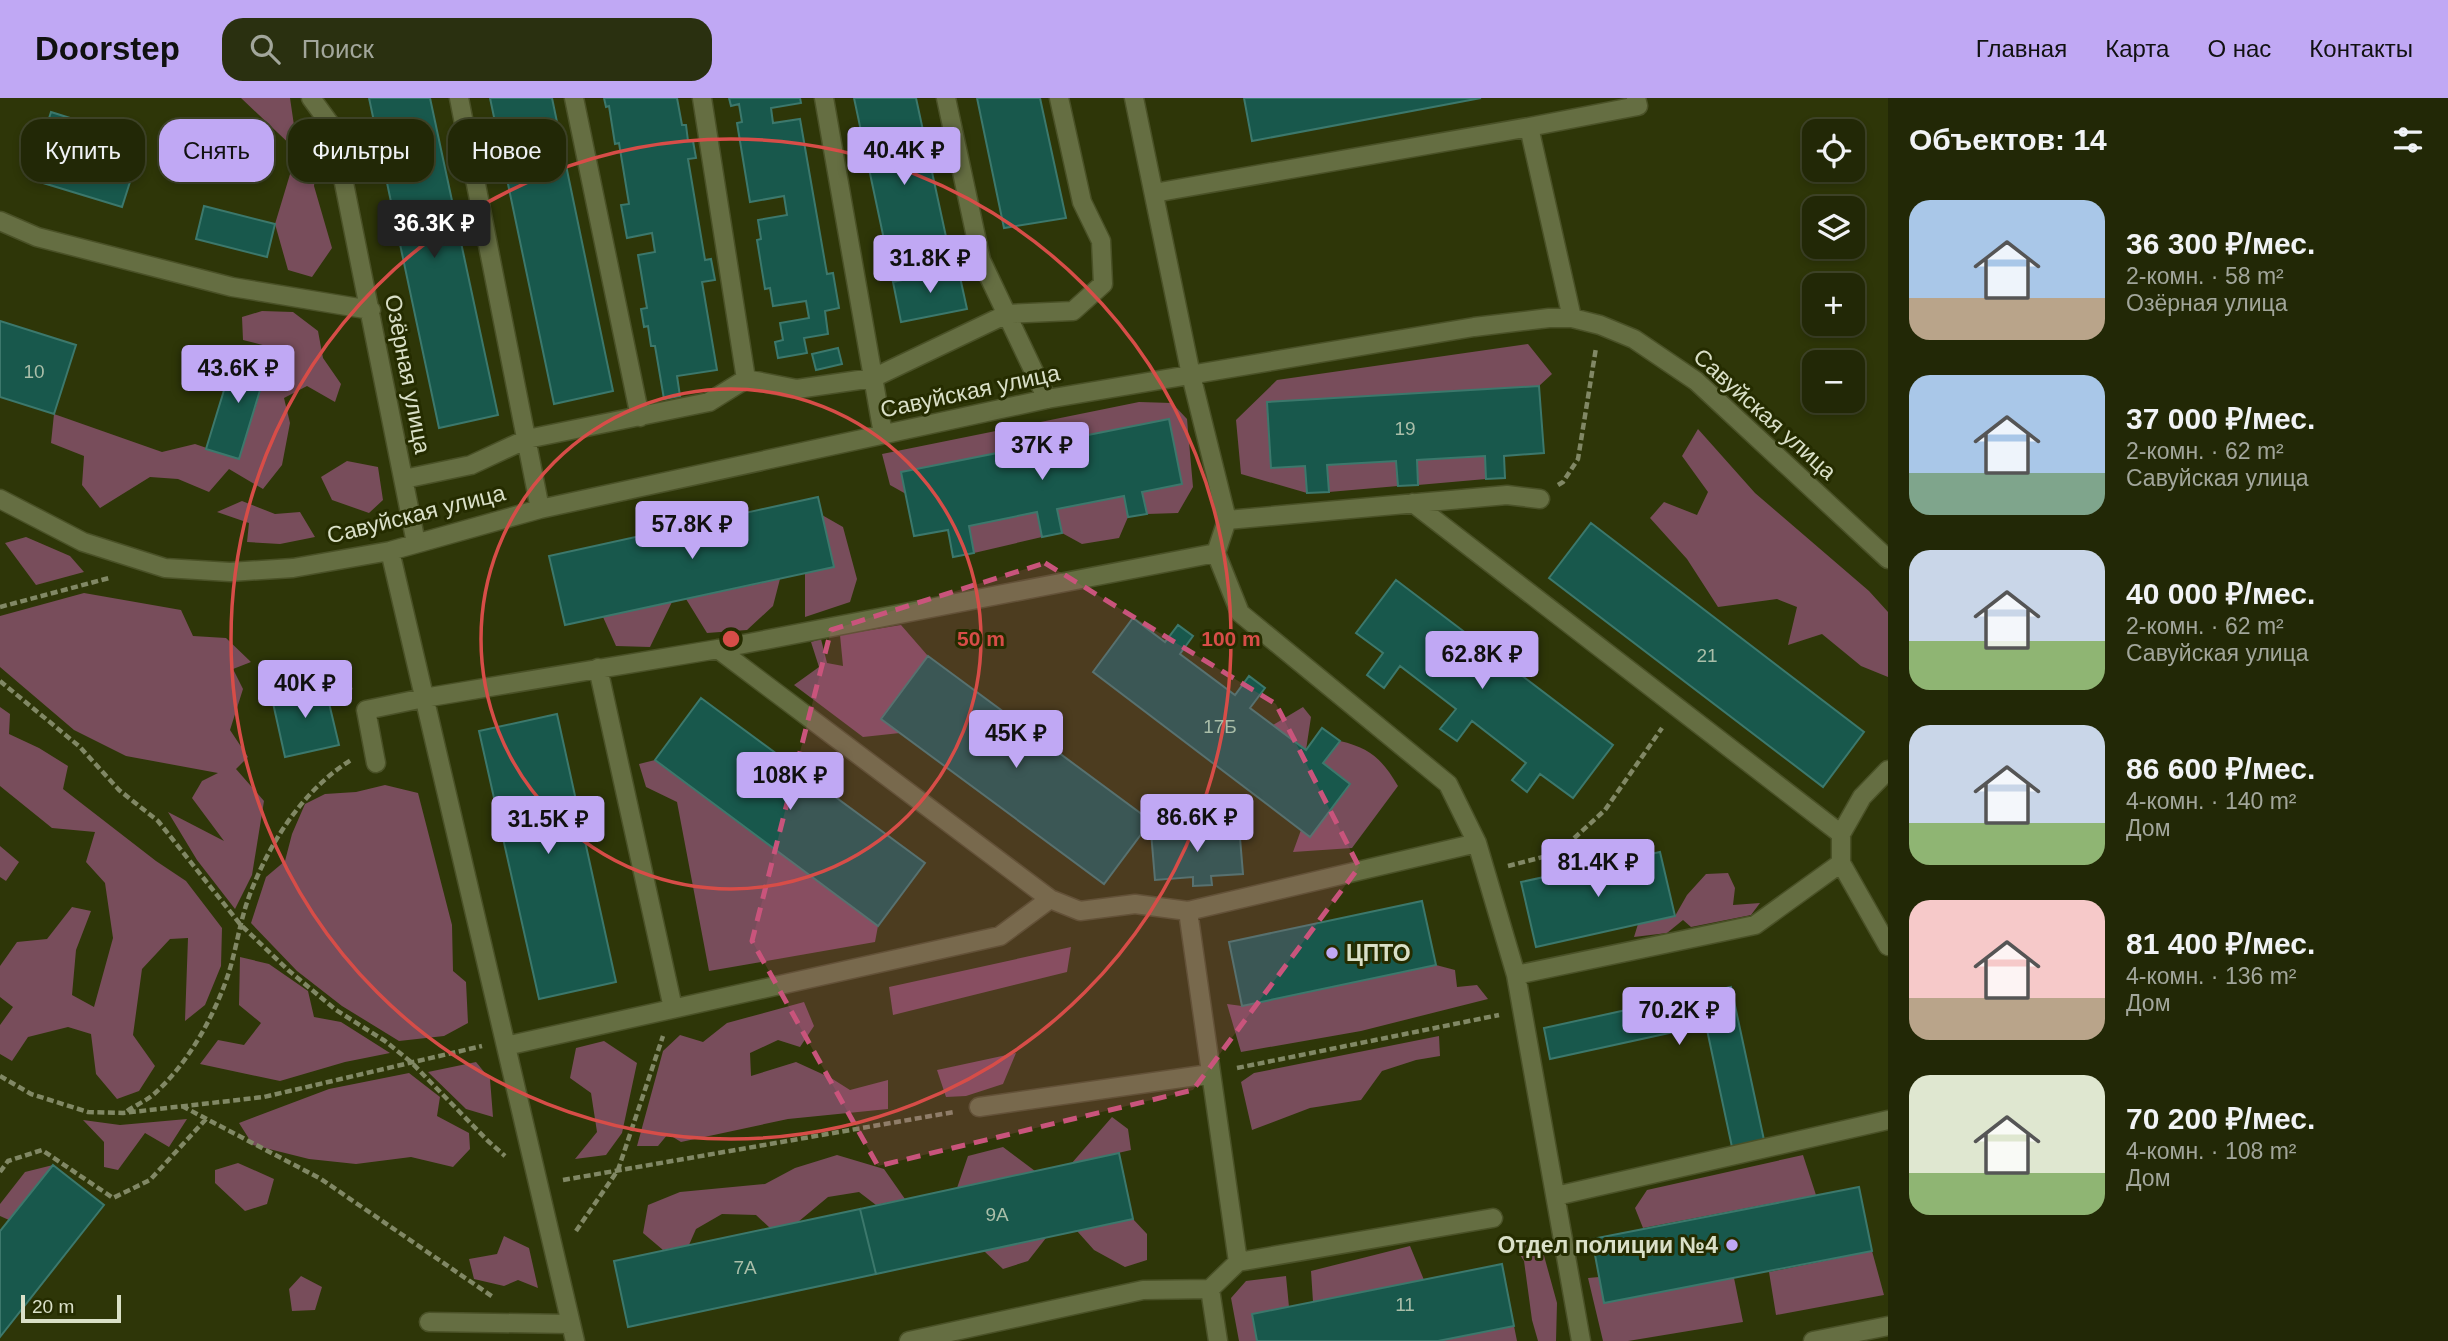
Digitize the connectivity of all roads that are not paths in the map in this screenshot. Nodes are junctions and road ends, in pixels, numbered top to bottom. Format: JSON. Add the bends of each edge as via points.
{"nodes":[{"id":1,"x":311,"y":98,"type":"edge"},
{"id":2,"x":328,"y":98,"type":"edge"},
{"id":3,"x":458,"y":98,"type":"edge"},
{"id":4,"x":574,"y":98,"type":"edge"},
{"id":5,"x":702,"y":98,"type":"edge"},
{"id":6,"x":824,"y":98,"type":"edge"},
{"id":7,"x":946,"y":98,"type":"edge"},
{"id":8,"x":1059,"y":98,"type":"edge"},
{"id":9,"x":1134,"y":98,"type":"edge"},
{"id":10,"x":1636,"y":98,"type":"edge"},
{"id":11,"x":326,"y":119,"type":"edge"},
{"id":12,"x":332,"y":119,"type":"edge"},
{"id":13,"x":1529,"y":127,"type":"junction"},
{"id":14,"x":344,"y":182,"type":"edge"},
{"id":15,"x":1154,"y":193,"type":"junction"},
{"id":16,"x":0,"y":222,"type":"edge"},
{"id":17,"x":370,"y":310,"type":"junction"},
{"id":18,"x":1007,"y":314,"type":"junction"},
{"id":19,"x":1572,"y":318,"type":"junction"},
{"id":20,"x":1191,"y":375,"type":"junction"},
{"id":21,"x":873,"y":378,"type":"junction"},
{"id":22,"x":746,"y":379,"type":"junction"},
{"id":23,"x":1046,"y":399,"type":"junction"},
{"id":24,"x":640,"y":417,"type":"junction"},
{"id":25,"x":883,"y":435,"type":"junction"},
{"id":26,"x":527,"y":439,"type":"junction"},
{"id":27,"x":404,"y":479,"type":"junction"},
{"id":28,"x":0,"y":499,"type":"edge"},
{"id":29,"x":1540,"y":499,"type":"road end"},
{"id":30,"x":1413,"y":503,"type":"junction"},
{"id":31,"x":540,"y":509,"type":"junction"},
{"id":32,"x":1227,"y":520,"type":"junction"},
{"id":33,"x":416,"y":543,"type":"junction"},
{"id":34,"x":390,"y":551,"type":"junction"},
{"id":35,"x":1216,"y":553,"type":"junction"},
{"id":36,"x":1888,"y":559,"type":"edge"},
{"id":37,"x":718,"y":649,"type":"junction"},
{"id":38,"x":598,"y":668,"type":"junction"},
{"id":39,"x":424,"y":698,"type":"junction"},
{"id":40,"x":375,"y":755,"type":"road end"},
{"id":41,"x":1888,"y":769,"type":"edge"},
{"id":42,"x":1841,"y":834,"type":"junction"},
{"id":43,"x":1477,"y":843,"type":"junction"},
{"id":44,"x":1841,"y":863,"type":"junction"},
{"id":45,"x":1050,"y":899,"type":"junction"},
{"id":46,"x":1188,"y":911,"type":"junction"},
{"id":47,"x":1888,"y":946,"type":"edge"},
{"id":48,"x":1516,"y":975,"type":"junction"},
{"id":49,"x":673,"y":1008,"type":"junction"},
{"id":50,"x":505,"y":1043,"type":"junction"},
{"id":51,"x":1210,"y":1074,"type":"junction"},
{"id":52,"x":979,"y":1107,"type":"road end"},
{"id":53,"x":1888,"y":1120,"type":"edge"},
{"id":54,"x":1556,"y":1196,"type":"junction"},
{"id":55,"x":1493,"y":1218,"type":"dead end"},
{"id":56,"x":1238,"y":1262,"type":"junction"},
{"id":57,"x":1210,"y":1289,"type":"junction"},
{"id":58,"x":429,"y":1322,"type":"dead end"},
{"id":59,"x":1888,"y":1326,"type":"edge"},
{"id":60,"x":573,"y":1332,"type":"edge"},
{"id":61,"x":909,"y":1341,"type":"edge"},
{"id":62,"x":1218,"y":1341,"type":"edge"},
{"id":63,"x":1581,"y":1341,"type":"edge"},
{"id":64,"x":1812,"y":1341,"type":"edge"}],
"edges":[{"from":1,"to":11,"type":"street","name":"Озёрная улица"},
{"from":2,"to":12,"type":"street"},
{"from":3,"to":26,"type":"street"},
{"from":4,"to":24,"type":"street"},
{"from":5,"to":22,"type":"street"},
{"from":6,"to":21,"type":"street"},
{"from":7,"to":18,"type":"street","via":[[981,260]]},
{"from":8,"to":18,"type":"street","via":[[1082,202],[1101,241],[1102,284],[1073,311]]},
{"from":9,"to":15,"type":"street"},
{"from":10,"to":13,"type":"street","via":[[1638,106]]},
{"from":13,"to":15,"type":"street"},
{"from":13,"to":19,"type":"street"},
{"from":14,"to":17,"type":"street","name":"Озёрная улица"},
{"from":15,"to":20,"type":"street"},
{"from":16,"to":17,"type":"street","via":[[37,237],[232,287]]},
{"from":17,"to":27,"type":"street","name":"Озёрная улица"},
{"from":18,"to":21,"type":"street"},
{"from":18,"to":23,"type":"street"},
{"from":19,"to":20,"type":"street","name":"Савуйская улица","via":[[1474,327]]},
{"from":19,"to":36,"type":"street","name":"Савуйская улица","via":[[1634,339],[1696,381]]},
{"from":20,"to":23,"type":"street","name":"Савуйская улица"},
{"from":20,"to":32,"type":"street"},
{"from":21,"to":22,"type":"street","via":[[797,389]]},
{"from":21,"to":25,"type":"street"},
{"from":22,"to":24,"type":"street","via":[[709,402]]},
{"from":23,"to":25,"type":"street","name":"Савуйская улица"},
{"from":24,"to":26,"type":"street"},
{"from":25,"to":31,"type":"street","name":"Савуйская улица"},
{"from":26,"to":27,"type":"street","via":[[471,465]]},
{"from":26,"to":31,"type":"street"},
{"from":27,"to":33,"type":"street","name":"Озёрная улица"},
{"from":28,"to":34,"type":"street","name":"Савуйская улица","via":[[83,542],[165,568],[281,569]]},
{"from":29,"to":30,"type":"street","via":[[1507,495]]},
{"from":30,"to":32,"type":"street"},
{"from":30,"to":42,"type":"street"},
{"from":31,"to":33,"type":"street","name":"Савуйская улица"},
{"from":32,"to":35,"type":"street"},
{"from":33,"to":34,"type":"street","name":"Савуйская улица"},
{"from":34,"to":39,"type":"street"},
{"from":35,"to":37,"type":"street"},
{"from":35,"to":43,"type":"street","via":[[1240,613],[1448,784]]},
{"from":37,"to":38,"type":"street"},
{"from":37,"to":45,"type":"street"},
{"from":38,"to":39,"type":"street"},
{"from":38,"to":49,"type":"street"},
{"from":39,"to":40,"type":"street","via":[[366,710]]},
{"from":39,"to":50,"type":"street"},
{"from":41,"to":42,"type":"street","via":[[1862,797]]},
{"from":42,"to":44,"type":"street"},
{"from":43,"to":46,"type":"street"},
{"from":43,"to":48,"type":"street"},
{"from":44,"to":47,"type":"street"},
{"from":44,"to":48,"type":"street","via":[[1755,925]]},
{"from":45,"to":46,"type":"street","via":[[1080,911],[1135,904]]},
{"from":45,"to":49,"type":"street","via":[[1000,936]]},
{"from":46,"to":51,"type":"street"},
{"from":48,"to":54,"type":"street"},
{"from":49,"to":50,"type":"street"},
{"from":50,"to":60,"type":"street"},
{"from":51,"to":52,"type":"street"},
{"from":51,"to":56,"type":"street"},
{"from":53,"to":54,"type":"street"},
{"from":54,"to":63,"type":"street"},
{"from":55,"to":56,"type":"street"},
{"from":56,"to":57,"type":"street"},
{"from":57,"to":61,"type":"street","via":[[1143,1290]]},
{"from":57,"to":62,"type":"street"},
{"from":58,"to":60,"type":"street","via":[[531,1323]]},
{"from":59,"to":64,"type":"street"}]}
